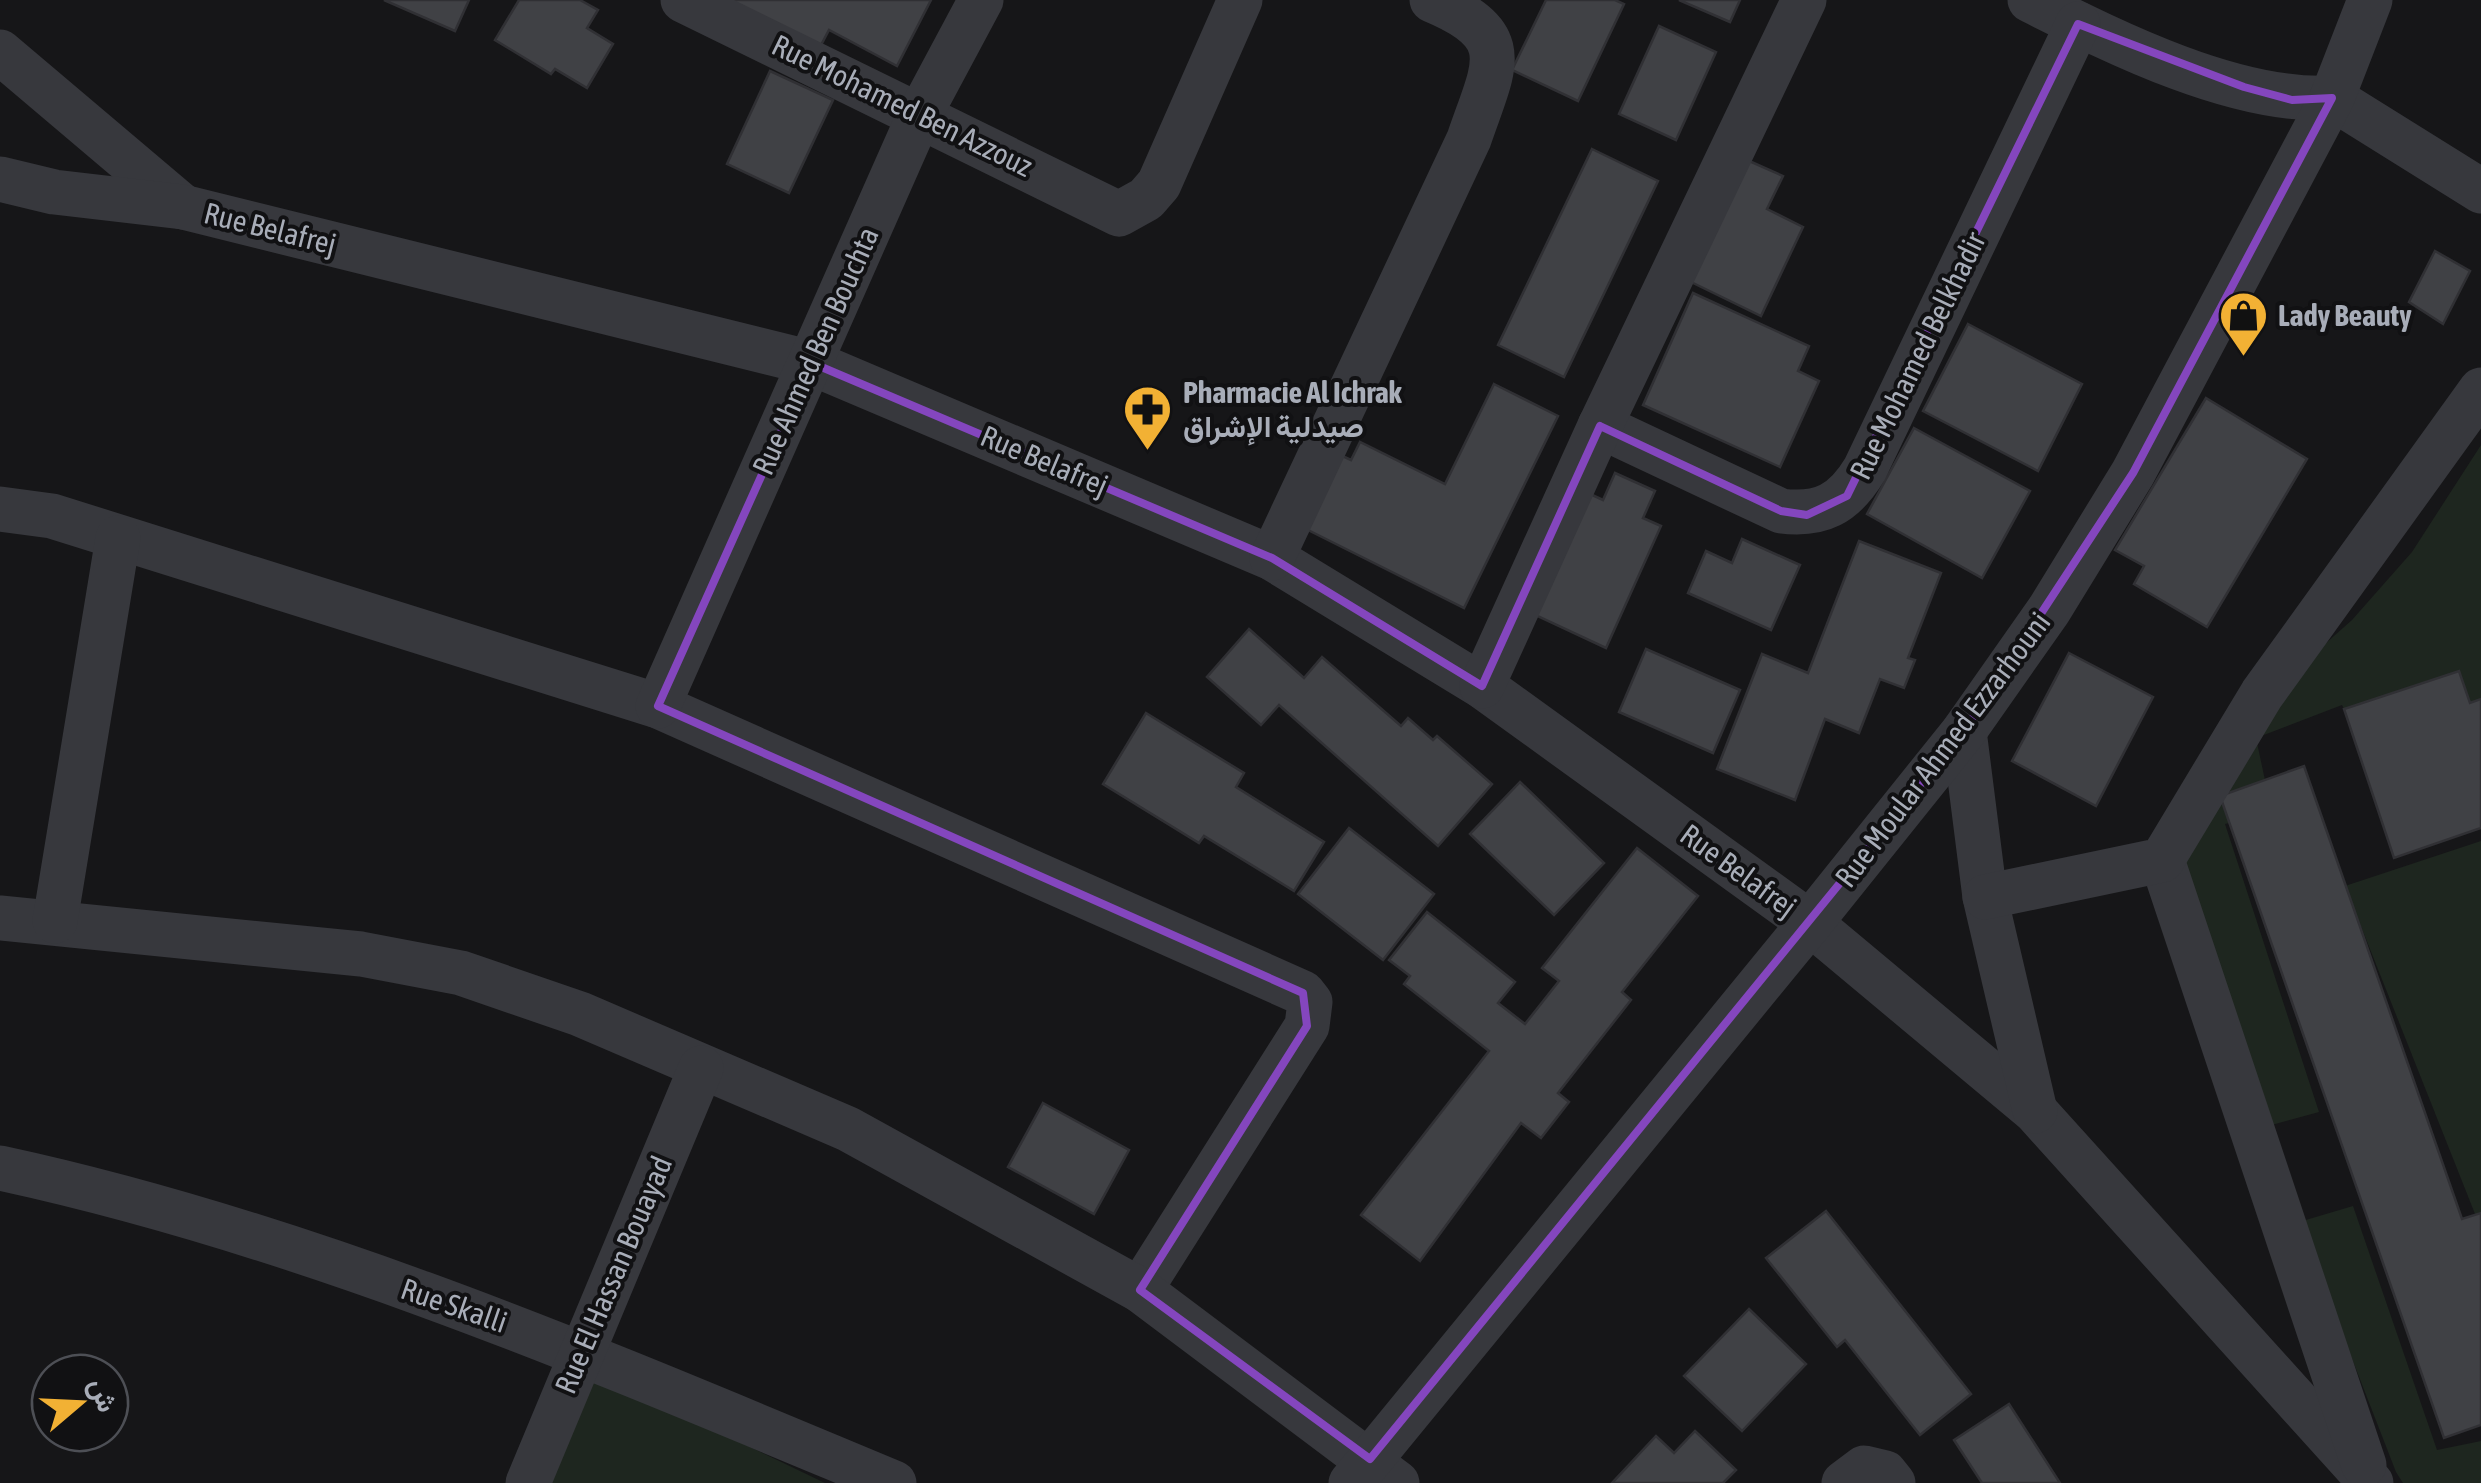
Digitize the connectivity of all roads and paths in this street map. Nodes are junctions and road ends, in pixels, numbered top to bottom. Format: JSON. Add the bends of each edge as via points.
{"nodes":[{"id":1,"x":981,"y":0,"type":"edge"},
{"id":2,"x":1240,"y":0,"type":"edge"},
{"id":3,"x":1432,"y":0,"type":"edge"},
{"id":4,"x":1804,"y":0,"type":"edge"},
{"id":5,"x":2030,"y":0,"type":"edge"},
{"id":6,"x":2370,"y":0,"type":"edge"},
{"id":7,"x":692,"y":2,"type":"edge"},
{"id":8,"x":2078,"y":24,"type":"junction"},
{"id":9,"x":0,"y":52,"type":"edge"},
{"id":10,"x":2332,"y":98,"type":"junction"},
{"id":11,"x":920,"y":114,"type":"junction"},
{"id":12,"x":0,"y":179,"type":"edge"},
{"id":13,"x":2481,"y":192,"type":"edge"},
{"id":14,"x":183,"y":207,"type":"junction"},
{"id":15,"x":812,"y":363,"type":"junction"},
{"id":16,"x":2481,"y":390,"type":"edge"},
{"id":17,"x":1600,"y":426,"type":"junction"},
{"id":18,"x":0,"y":508,"type":"edge"},
{"id":19,"x":118,"y":538,"type":"junction"},
{"id":20,"x":1272,"y":558,"type":"junction"},
{"id":21,"x":1482,"y":686,"type":"junction"},
{"id":22,"x":658,"y":706,"type":"junction"},
{"id":23,"x":1964,"y":731,"type":"junction"},
{"id":24,"x":2162,"y":860,"type":"junction"},
{"id":25,"x":1985,"y":897,"type":"junction"},
{"id":26,"x":0,"y":918,"type":"edge"},
{"id":27,"x":55,"y":921,"type":"junction"},
{"id":28,"x":1810,"y":924,"type":"junction"},
{"id":29,"x":701,"y":1068,"type":"junction"},
{"id":30,"x":2035,"y":1111,"type":"junction"},
{"id":31,"x":0,"y":1168,"type":"edge"},
{"id":32,"x":1140,"y":1290,"type":"junction"},
{"id":33,"x":580,"y":1353,"type":"junction"},
{"id":34,"x":2328,"y":1360,"type":"junction"},
{"id":35,"x":2288,"y":1392,"type":"junction"},
{"id":36,"x":1373,"y":1475,"type":"edge"},
{"id":37,"x":2370,"y":1481,"type":"edge"},
{"id":38,"x":528,"y":1483,"type":"edge"},
{"id":39,"x":894,"y":1483,"type":"edge"},
{"id":40,"x":1844,"y":1483,"type":"edge"},
{"id":41,"x":1893,"y":1483,"type":"edge"}],
"edges":[{"from":1,"to":11,"type":"street","name":"Rue Ahmed Ben Bouchta"},
{"from":2,"to":11,"type":"street","name":"Rue Mohamed Ben Azzouz","via":[[1159,184],[1120,214]]},
{"from":3,"to":20,"type":"street","via":[[1476,20],[1492,46],[1491,74],[1469,139]]},
{"from":4,"to":17,"type":"street"},
{"from":5,"to":8,"type":"street"},
{"from":6,"to":10,"type":"street","name":"Rue Moular Ahmed Ezzarhouni"},
{"from":7,"to":11,"type":"street","name":"Rue Mohamed Ben Azzouz"},
{"from":8,"to":10,"type":"street","via":[[2244,87],[2292,100]]},
{"from":8,"to":17,"type":"street","name":"Rue Mohamed Belkhadir","via":[[1866,470],[1847,496],[1807,514],[1781,511]]},
{"from":9,"to":14,"type":"street","name":"Rue Belafrej"},
{"from":10,"to":13,"type":"street"},
{"from":10,"to":23,"type":"street","name":"Rue Moular Ahmed Ezzarhouni","via":[[2133,472],[2049,610]]},
{"from":11,"to":15,"type":"street","name":"Rue Ahmed Ben Bouchta"},
{"from":12,"to":14,"type":"street","name":"Rue Belafrej"},
{"from":14,"to":15,"type":"street","name":"Rue Belafrej"},
{"from":15,"to":20,"type":"street","name":"Rue Belafrej"},
{"from":15,"to":22,"type":"street","name":"Rue Ahmed Ben Bouchta"},
{"from":16,"to":24,"type":"street","via":[[2262,694]]},
{"from":17,"to":21,"type":"street"},
{"from":18,"to":19,"type":"street","via":[[52,516]]},
{"from":19,"to":22,"type":"street"},
{"from":19,"to":27,"type":"street"},
{"from":20,"to":21,"type":"street","name":"Rue Belafrej"},
{"from":21,"to":28,"type":"street","name":"Rue Belafrej"},
{"from":22,"to":32,"type":"street","via":[[1303,992],[1310,1002],[1306,1026]]},
{"from":23,"to":25,"type":"street"},
{"from":23,"to":28,"type":"street","name":"Rue Moular Ahmed Ezzarhouni"},
{"from":24,"to":25,"type":"street"},
{"from":24,"to":34,"type":"street"},
{"from":25,"to":30,"type":"street"},
{"from":26,"to":27,"type":"street"},
{"from":27,"to":29,"type":"street","via":[[361,954],[461,973],[580,1014]]},
{"from":28,"to":30,"type":"street","name":"Rue Belafrej"},
{"from":28,"to":36,"type":"street","name":"Rue Moular Ahmed Ezzarhouni"},
{"from":29,"to":32,"type":"street","via":[[848,1128]]},
{"from":29,"to":33,"type":"street","name":"Rue El Hassan Bouayad"},
{"from":30,"to":35,"type":"street","name":"Rue Belafrej"},
{"from":31,"to":33,"type":"street","name":"Rue Skalli","via":[[259,1240]]},
{"from":32,"to":36,"type":"street"},
{"from":33,"to":38,"type":"street","name":"Rue El Hassan Bouayad"},
{"from":33,"to":39,"type":"street","name":"Rue Skalli"},
{"from":34,"to":35,"type":"street"},
{"from":34,"to":37,"type":"street"},
{"from":35,"to":37,"type":"street","name":"Rue Belafrej"},
{"from":40,"to":41,"type":"street","via":[[1864,1468]]}]}
